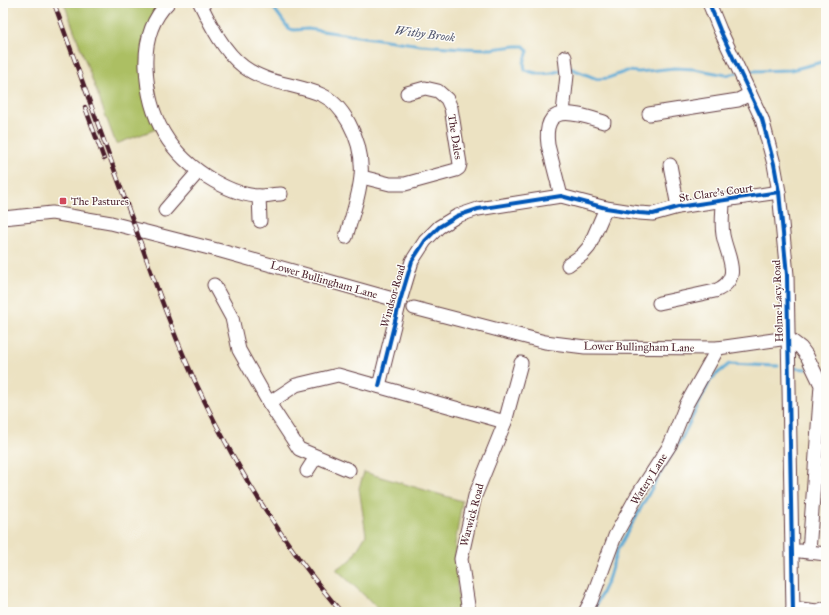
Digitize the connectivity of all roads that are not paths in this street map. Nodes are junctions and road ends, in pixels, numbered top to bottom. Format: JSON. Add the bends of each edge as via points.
{"nodes":[{"id":1,"x":168,"y":3,"type":"edge"},
{"id":2,"x":200,"y":3,"type":"edge"},
{"id":3,"x":709,"y":3,"type":"edge"},
{"id":4,"x":565,"y":57,"type":"dead end"},
{"id":5,"x":407,"y":93,"type":"dead end"},
{"id":6,"x":750,"y":94,"type":"junction"},
{"id":7,"x":563,"y":113,"type":"junction"},
{"id":8,"x":649,"y":114,"type":"dead end"},
{"id":9,"x":604,"y":122,"type":"dead end"},
{"id":10,"x":670,"y":165,"type":"dead end"},
{"id":11,"x":198,"y":172,"type":"junction"},
{"id":12,"x":362,"y":177,"type":"junction"},
{"id":13,"x":779,"y":192,"type":"junction"},
{"id":14,"x":281,"y":194,"type":"dead end"},
{"id":15,"x":259,"y":196,"type":"junction"},
{"id":16,"x":562,"y":196,"type":"junction"},
{"id":17,"x":723,"y":200,"type":"junction"},
{"id":18,"x":678,"y":207,"type":"junction"},
{"id":19,"x":606,"y":208,"type":"junction"},
{"id":20,"x":165,"y":210,"type":"dead end"},
{"id":21,"x":3,"y":218,"type":"edge"},
{"id":22,"x":260,"y":221,"type":"dead end"},
{"id":23,"x":346,"y":237,"type":"dead end"},
{"id":24,"x":568,"y":265,"type":"dead end"},
{"id":25,"x":214,"y":285,"type":"dead end"},
{"id":26,"x":400,"y":301,"type":"junction"},
{"id":27,"x":659,"y":303,"type":"dead end"},
{"id":28,"x":414,"y":308,"type":"dead end"},
{"id":29,"x":788,"y":338,"type":"junction"},
{"id":30,"x":718,"y":348,"type":"junction"},
{"id":31,"x":521,"y":362,"type":"dead end"},
{"id":32,"x":379,"y":386,"type":"junction"},
{"id":33,"x":824,"y":386,"type":"edge"},
{"id":34,"x":270,"y":403,"type":"junction"},
{"id":35,"x":505,"y":422,"type":"junction"},
{"id":36,"x":316,"y":457,"type":"junction"},
{"id":37,"x":349,"y":470,"type":"dead end"},
{"id":38,"x":307,"y":471,"type":"dead end"},
{"id":39,"x":817,"y":498,"type":"edge"},
{"id":40,"x":792,"y":504,"type":"junction"},
{"id":41,"x":792,"y":550,"type":"junction"},
{"id":42,"x":808,"y":552,"type":"junction"},
{"id":43,"x":826,"y":554,"type":"edge"},
{"id":44,"x":793,"y":610,"type":"edge"},
{"id":45,"x":820,"y":610,"type":"edge"},
{"id":46,"x":469,"y":612,"type":"edge"},
{"id":47,"x":585,"y":612,"type":"edge"}],
"edges":[{"from":1,"to":11,"type":"street","via":[[157,16],[148,36],[147,84],[156,119],[165,137]]},
{"from":2,"to":12,"type":"street","via":[[228,52],[244,67],[262,77],[322,95],[335,104],[356,136]]},
{"from":3,"to":6,"type":"street","name":"Holme Lacy Road"},
{"from":4,"to":7,"type":"street","via":[[567,75]]},
{"from":5,"to":12,"type":"street","name":"The Dales","via":[[425,88],[438,91],[446,99],[451,108],[459,168],[404,184],[390,184]]},
{"from":6,"to":8,"type":"street","via":[[738,100]]},
{"from":6,"to":13,"type":"street","name":"Holme Lacy Road","via":[[767,136]]},
{"from":7,"to":9,"type":"street","via":[[578,114]]},
{"from":7,"to":16,"type":"street","via":[[549,124],[547,136]]},
{"from":10,"to":18,"type":"street"},
{"from":11,"to":15,"type":"street","via":[[238,192]]},
{"from":11,"to":20,"type":"street"},
{"from":12,"to":23,"type":"street"},
{"from":13,"to":17,"type":"street","name":"St. Clare's Court"},
{"from":13,"to":29,"type":"street","name":"Holme Lacy Road"},
{"from":14,"to":15,"type":"street"},
{"from":15,"to":22,"type":"street"},
{"from":16,"to":19,"type":"street","name":"St. Clare's Court"},
{"from":16,"to":26,"type":"street","name":"Windsor Road","via":[[478,209],[457,216],[439,227],[412,261]]},
{"from":17,"to":18,"type":"street","name":"St. Clare's Court"},
{"from":17,"to":27,"type":"street","via":[[722,227],[732,269],[730,279],[715,292]]},
{"from":18,"to":19,"type":"street","name":"St. Clare's Court","via":[[653,214]]},
{"from":19,"to":24,"type":"street","via":[[589,247]]},
{"from":21,"to":26,"type":"street","name":"Lower Bullingham Lane","via":[[52,213],[111,223]]},
{"from":25,"to":34,"type":"street","via":[[232,318],[239,350]]},
{"from":26,"to":32,"type":"street","name":"Windsor Road"},
{"from":28,"to":30,"type":"street","name":"Lower Bullingham Lane","via":[[564,345]]},
{"from":29,"to":30,"type":"street","name":"Lower Bullingham Lane"},
{"from":29,"to":33,"type":"street","via":[[801,348]]},
{"from":29,"to":40,"type":"street","name":"Holme Lacy Road"},
{"from":30,"to":47,"type":"street","name":"Watery Lane","via":[[686,405],[670,445],[615,536]]},
{"from":31,"to":35,"type":"street","name":"Warwick Road"},
{"from":32,"to":34,"type":"street","via":[[338,375],[296,385]]},
{"from":32,"to":35,"type":"street"},
{"from":33,"to":39,"type":"street"},
{"from":34,"to":36,"type":"street","via":[[299,449]]},
{"from":35,"to":46,"type":"street","name":"Warwick Road","via":[[475,496],[461,559]]},
{"from":36,"to":37,"type":"street"},
{"from":36,"to":38,"type":"street"},
{"from":39,"to":40,"type":"street"},
{"from":39,"to":42,"type":"street"},
{"from":40,"to":41,"type":"street","name":"Holme Lacy Road"},
{"from":41,"to":42,"type":"street"},
{"from":41,"to":44,"type":"street","name":"Holme Lacy Road"},
{"from":42,"to":43,"type":"street"},
{"from":44,"to":45,"type":"street"}]}
